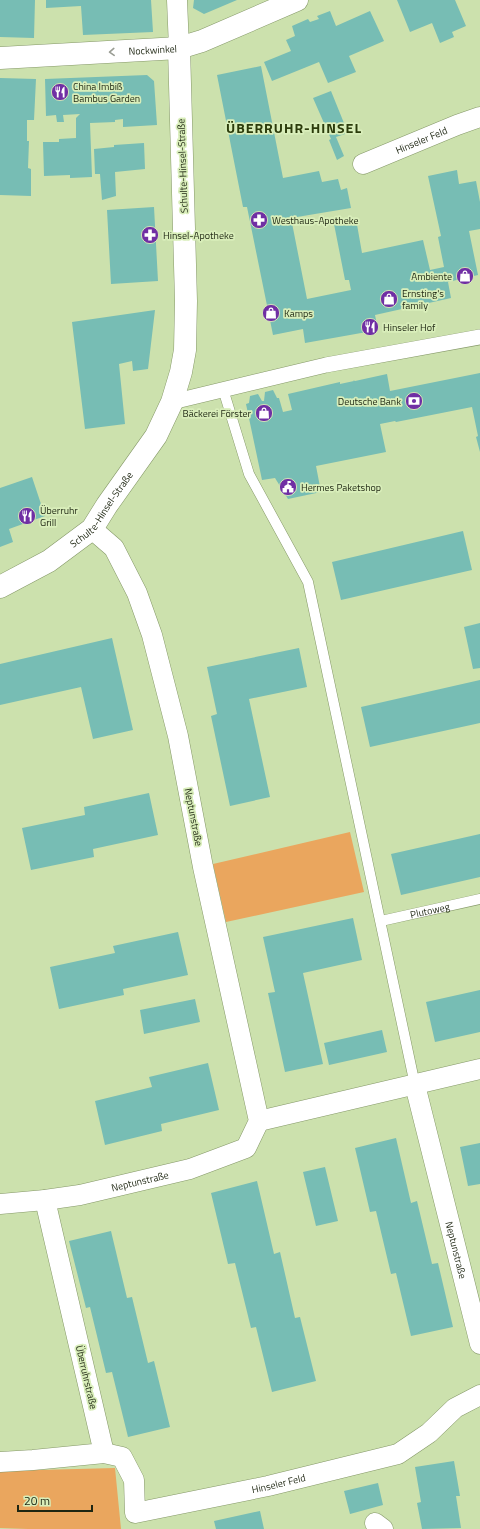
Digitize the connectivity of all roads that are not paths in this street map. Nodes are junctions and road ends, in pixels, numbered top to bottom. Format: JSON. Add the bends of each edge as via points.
{"nodes":[{"id":1,"x":177,"y":0,"type":"edge"},
{"id":2,"x":297,"y":0,"type":"edge"},
{"id":3,"x":179,"y":48,"type":"junction"},
{"id":4,"x":0,"y":58,"type":"edge"},
{"id":5,"x":480,"y":117,"type":"edge"},
{"id":6,"x":363,"y":164,"type":"dead end"},
{"id":7,"x":480,"y":336,"type":"edge"},
{"id":8,"x":223,"y":389,"type":"junction"},
{"id":9,"x":172,"y":402,"type":"junction"},
{"id":10,"x":92,"y":529,"type":"junction"},
{"id":11,"x":0,"y":587,"type":"edge"},
{"id":12,"x":480,"y":899,"type":"edge"},
{"id":13,"x":381,"y":922,"type":"junction"},
{"id":14,"x":480,"y":1069,"type":"edge"},
{"id":15,"x":416,"y":1085,"type":"junction"},
{"id":16,"x":260,"y":1121,"type":"junction"},
{"id":17,"x":45,"y":1200,"type":"junction"},
{"id":18,"x":0,"y":1204,"type":"edge"},
{"id":19,"x":480,"y":1344,"type":"edge"},
{"id":20,"x":480,"y":1395,"type":"edge"},
{"id":21,"x":104,"y":1453,"type":"junction"},
{"id":22,"x":0,"y":1462,"type":"edge"}],
"edges":[{"from":1,"to":3,"type":"street"},
{"from":2,"to":3,"type":"street","name":"Nockwinkel","via":[[202,41]]},
{"from":3,"to":4,"type":"street","name":"Nockwinkel","one_way":true},
{"from":3,"to":9,"type":"street","name":"Schulte-Hinsel-Straße","via":[[186,301],[181,372]]},
{"from":5,"to":6,"type":"street","name":"Hinseler Feld"},
{"from":7,"to":8,"type":"street","via":[[326,365]]},
{"from":8,"to":9,"type":"street"},
{"from":8,"to":13,"type":"lane","via":[[249,474],[308,582]]},
{"from":9,"to":10,"type":"street","name":"Schulte-Hinsel-Straße","via":[[156,436]]},
{"from":10,"to":11,"type":"street","name":"Schulte-Hinsel-Straße","via":[[49,561]]},
{"from":10,"to":16,"type":"street","name":"Neptunstraße","via":[[114,548],[137,593],[152,635],[178,736]]},
{"from":12,"to":13,"type":"lane","name":"Plutoweg"},
{"from":13,"to":15,"type":"lane"},
{"from":14,"to":15,"type":"street"},
{"from":15,"to":16,"type":"street"},
{"from":15,"to":19,"type":"street","name":"Neptunstraße"},
{"from":16,"to":17,"type":"street","name":"Neptunstraße","via":[[246,1148],[190,1169]]},
{"from":17,"to":18,"type":"street","name":"Neptunstraße"},
{"from":17,"to":21,"type":"street","name":"Überruhrstraße"},
{"from":20,"to":21,"type":"street","name":"Hinseler Feld","via":[[455,1408],[429,1433],[398,1454],[268,1486],[135,1513],[134,1480],[122,1457]]},
{"from":21,"to":22,"type":"street"}]}
